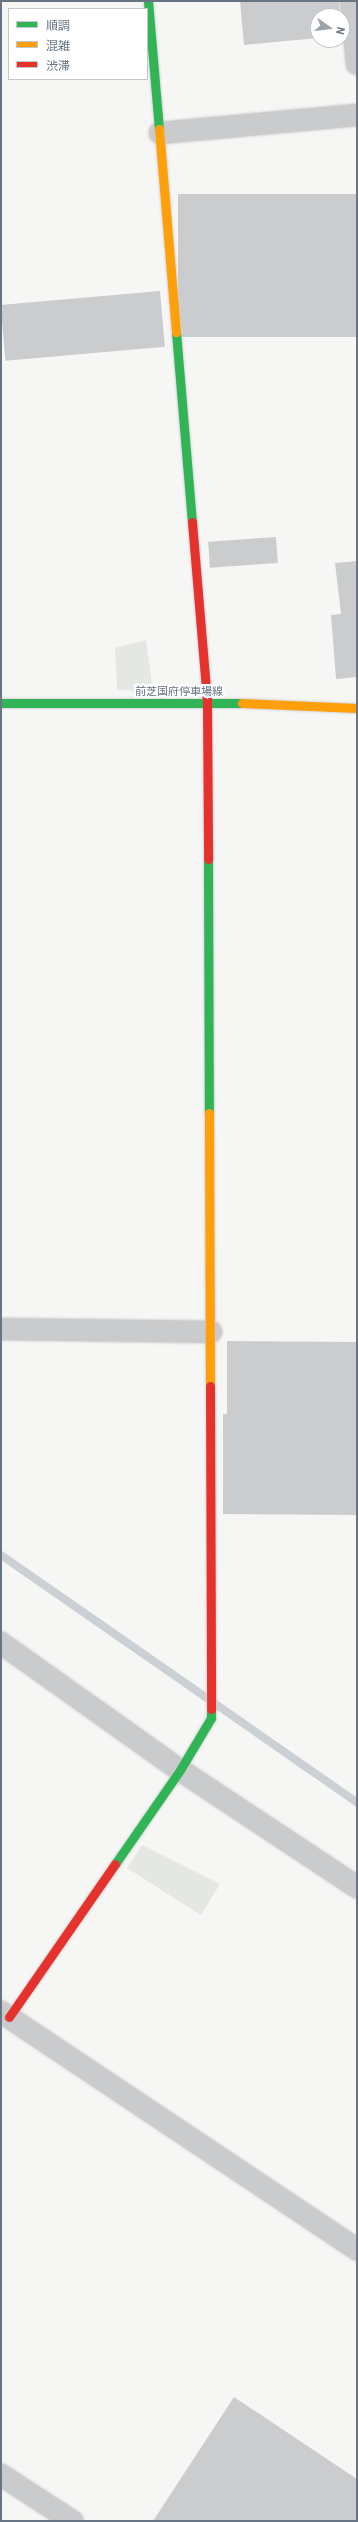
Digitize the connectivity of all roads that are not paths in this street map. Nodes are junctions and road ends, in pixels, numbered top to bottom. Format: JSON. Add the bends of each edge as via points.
{"nodes":[{"id":1,"x":148,"y":1,"type":"edge"},
{"id":2,"x":351,"y":1,"type":"edge"},
{"id":3,"x":357,"y":64,"type":"edge"},
{"id":4,"x":357,"y":115,"type":"edge"},
{"id":5,"x":160,"y":133,"type":"junction"},
{"id":6,"x":207,"y":702,"type":"junction"},
{"id":7,"x":1,"y":703,"type":"edge"},
{"id":8,"x":357,"y":708,"type":"edge"},
{"id":9,"x":1,"y":1328,"type":"edge"},
{"id":10,"x":211,"y":1332,"type":"junction"},
{"id":11,"x":1,"y":1644,"type":"edge"},
{"id":12,"x":180,"y":1770,"type":"junction"},
{"id":13,"x":357,"y":1887,"type":"edge"},
{"id":14,"x":5,"y":2014,"type":"edge"},
{"id":15,"x":357,"y":2249,"type":"edge"},
{"id":16,"x":1,"y":2474,"type":"edge"},
{"id":17,"x":72,"y":2521,"type":"edge"}],
"edges":[{"from":1,"to":5,"type":"street"},
{"from":2,"to":3,"type":"street"},
{"from":4,"to":5,"type":"street"},
{"from":5,"to":6,"type":"street"},
{"from":6,"to":7,"type":"street","name":"前芝国府停車場線"},
{"from":6,"to":8,"type":"street","name":"前芝国府停車場線"},
{"from":6,"to":10,"type":"street"},
{"from":9,"to":10,"type":"street"},
{"from":10,"to":12,"type":"street","via":[[211,1718]]},
{"from":11,"to":12,"type":"street"},
{"from":12,"to":13,"type":"street"},
{"from":12,"to":14,"type":"street"},
{"from":14,"to":15,"type":"street"},
{"from":16,"to":17,"type":"street"}]}
